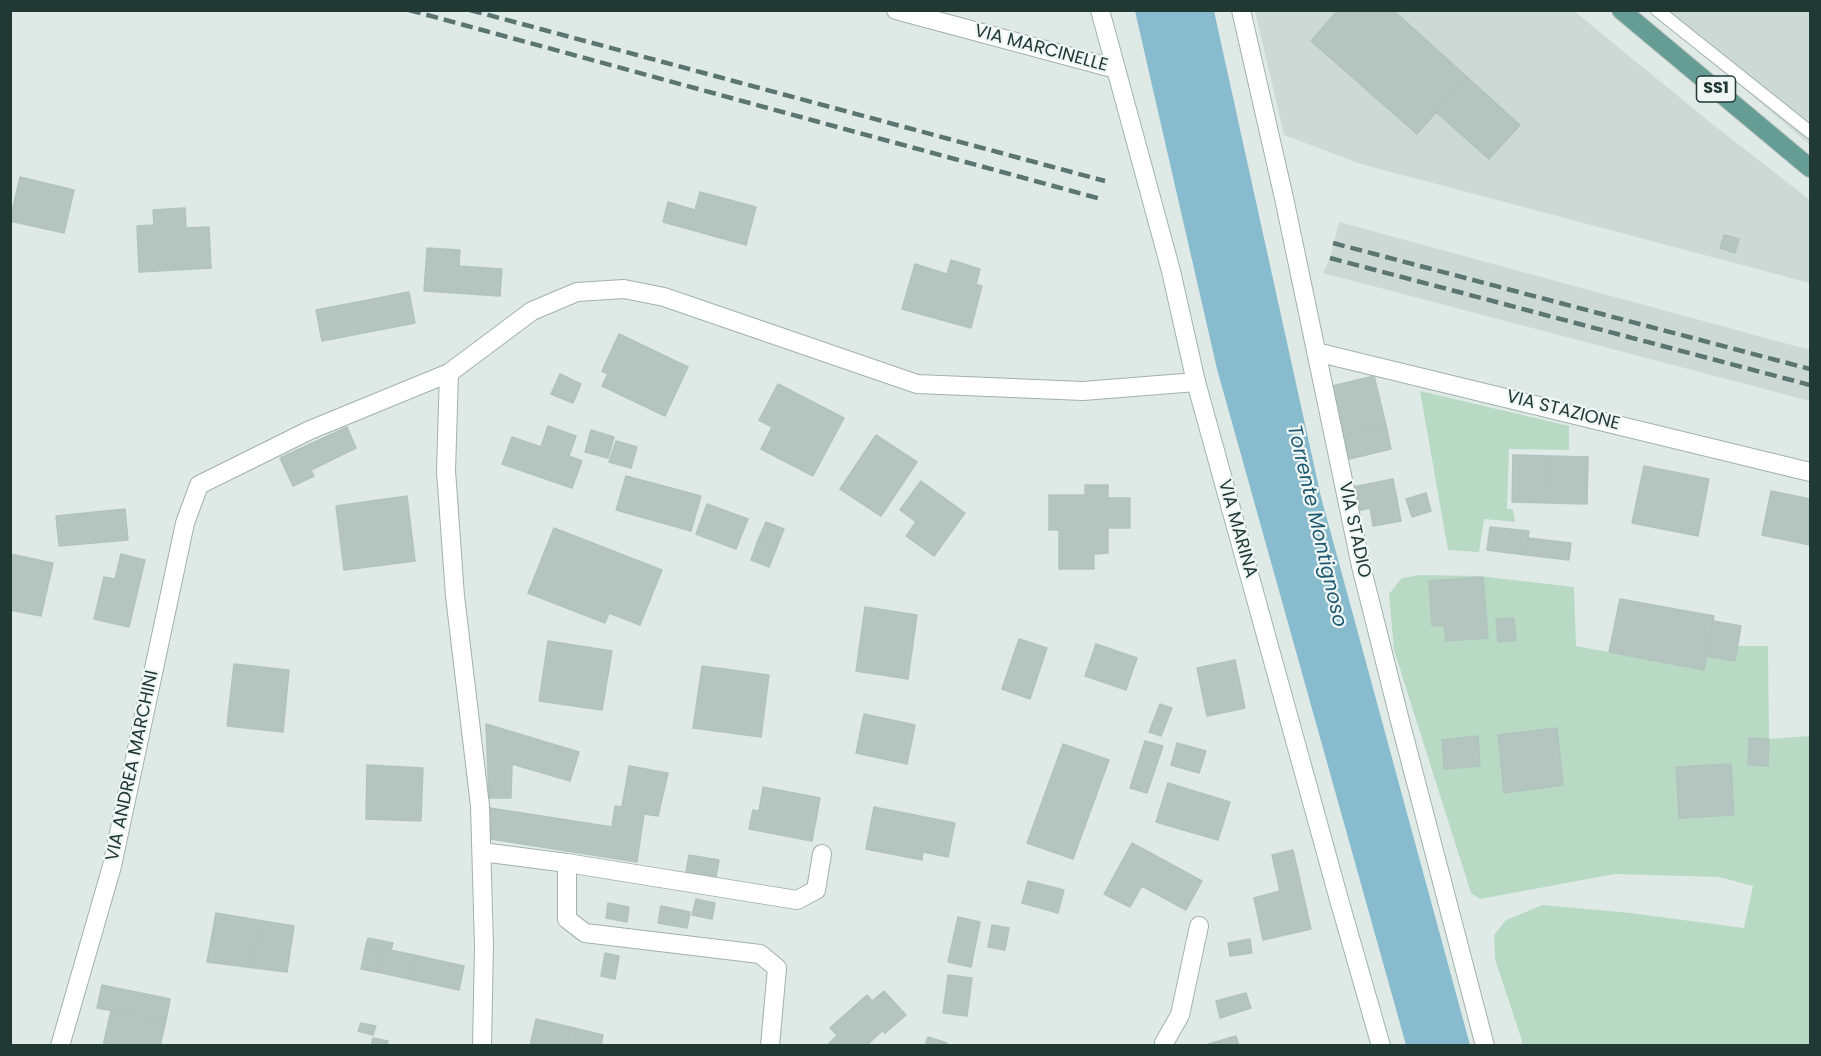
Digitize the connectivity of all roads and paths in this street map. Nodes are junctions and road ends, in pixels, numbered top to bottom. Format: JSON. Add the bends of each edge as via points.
{"nodes":[{"id":1,"x":896,"y":10,"type":"edge"},
{"id":2,"x":1100,"y":10,"type":"edge"},
{"id":3,"x":1241,"y":10,"type":"edge"},
{"id":4,"x":1621,"y":10,"type":"edge"},
{"id":5,"x":1657,"y":10,"type":"edge"},
{"id":6,"x":1116,"y":69,"type":"junction"},
{"id":7,"x":1810,"y":132,"type":"edge"},
{"id":8,"x":1810,"y":168,"type":"edge"},
{"id":9,"x":1316,"y":352,"type":"junction"},
{"id":10,"x":449,"y":373,"type":"junction"},
{"id":11,"x":1196,"y":382,"type":"junction"},
{"id":12,"x":1810,"y":472,"type":"edge"},
{"id":13,"x":482,"y":852,"type":"junction"},
{"id":14,"x":822,"y":854,"type":"dead end"},
{"id":15,"x":567,"y":862,"type":"junction"},
{"id":16,"x":1199,"y":926,"type":"dead end"},
{"id":17,"x":60,"y":1046,"type":"edge"},
{"id":18,"x":482,"y":1046,"type":"edge"},
{"id":19,"x":770,"y":1046,"type":"edge"},
{"id":20,"x":1165,"y":1046,"type":"edge"},
{"id":21,"x":1381,"y":1046,"type":"edge"},
{"id":22,"x":1485,"y":1046,"type":"edge"}],
"edges":[{"from":1,"to":6,"type":"street","name":"VIA MARCINELLE"},
{"from":2,"to":6,"type":"street","name":"VIA MARINA"},
{"from":3,"to":9,"type":"street","name":"VIA STADIO"},
{"from":4,"to":8,"type":"main road","number":"SS1"},
{"from":5,"to":7,"type":"lane"},
{"from":6,"to":11,"type":"street","name":"VIA MARINA","via":[[1171,271]]},
{"from":9,"to":12,"type":"street","name":"VIA STAZIONE"},
{"from":9,"to":22,"type":"street","name":"VIA STADIO","via":[[1370,599]]},
{"from":10,"to":11,"type":"street","via":[[532,311],[577,292],[624,289],[664,297],[917,384],[1083,391]]},
{"from":10,"to":13,"type":"street","via":[[447,471],[455,596]]},
{"from":10,"to":17,"type":"street","name":"VIA ANDREA MARCHINI","via":[[310,430],[199,485],[184,523],[112,866]]},
{"from":11,"to":21,"type":"street","name":"VIA MARINA"},
{"from":13,"to":15,"type":"street"},
{"from":13,"to":18,"type":"street"},
{"from":14,"to":15,"type":"street","via":[[816,890],[797,900]]},
{"from":15,"to":19,"type":"street","via":[[567,919],[585,933],[760,954],[777,968]]},
{"from":16,"to":20,"type":"street","via":[[1180,1015]]}]}
